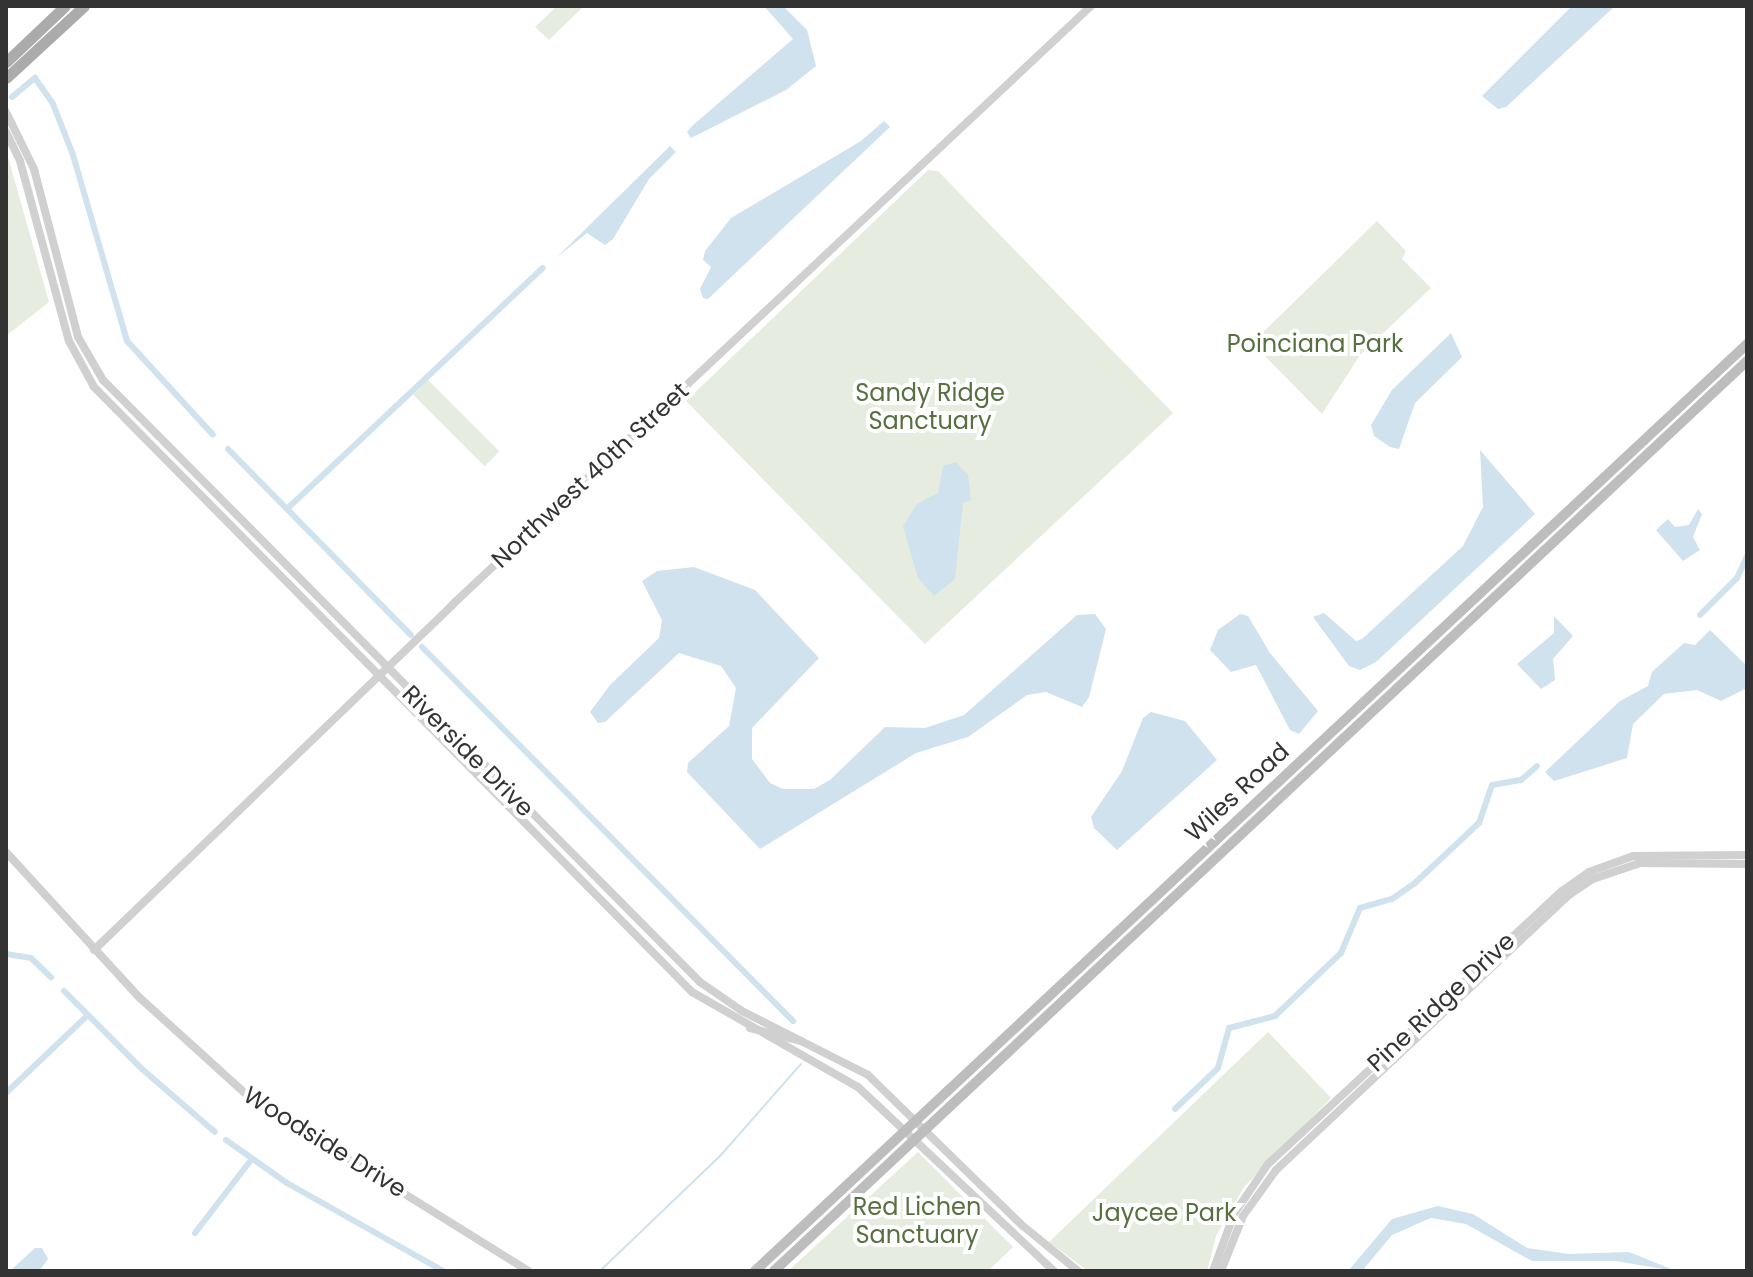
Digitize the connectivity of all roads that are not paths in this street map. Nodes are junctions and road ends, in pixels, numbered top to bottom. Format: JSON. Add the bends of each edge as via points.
{"nodes":[{"id":1,"x":65,"y":6,"type":"edge"},
{"id":2,"x":84,"y":6,"type":"edge"},
{"id":3,"x":1091,"y":6,"type":"edge"},
{"id":4,"x":6,"y":62,"type":"edge"},
{"id":5,"x":6,"y":78,"type":"edge"},
{"id":6,"x":6,"y":112,"type":"edge"},
{"id":7,"x":6,"y":132,"type":"edge"},
{"id":8,"x":1747,"y":344,"type":"edge"},
{"id":9,"x":1747,"y":361,"type":"edge"},
{"id":10,"x":382,"y":672,"type":"junction"},
{"id":11,"x":6,"y":852,"type":"edge"},
{"id":12,"x":1747,"y":855,"type":"edge"},
{"id":13,"x":1747,"y":864,"type":"edge"},
{"id":14,"x":94,"y":950,"type":"junction"},
{"id":15,"x":749,"y":1028,"type":"junction"},
{"id":16,"x":805,"y":1041,"type":"junction"},
{"id":17,"x":917,"y":1120,"type":"junction"},
{"id":18,"x":906,"y":1129,"type":"junction"},
{"id":19,"x":926,"y":1129,"type":"junction"},
{"id":20,"x":916,"y":1140,"type":"junction"},
{"id":21,"x":528,"y":1271,"type":"edge"},
{"id":22,"x":755,"y":1271,"type":"edge"},
{"id":23,"x":774,"y":1271,"type":"edge"},
{"id":24,"x":1054,"y":1271,"type":"edge"},
{"id":25,"x":1078,"y":1271,"type":"edge"},
{"id":26,"x":1213,"y":1271,"type":"edge"},
{"id":27,"x":1221,"y":1271,"type":"edge"}],
"edges":[{"from":1,"to":4,"type":"main road"},
{"from":2,"to":5,"type":"main road"},
{"from":3,"to":10,"type":"street","name":"Northwest 40th Street"},
{"from":6,"to":10,"type":"street","name":"Riverside Drive","via":[[31,159],[70,310],[90,361]]},
{"from":7,"to":10,"type":"street","name":"Riverside Drive","via":[[20,161],[69,341],[94,387]]},
{"from":8,"to":17,"type":"main road","name":"Wiles Road"},
{"from":9,"to":19,"type":"main road","name":"Wiles Road"},
{"from":10,"to":14,"type":"street","name":"Northwest 40th Street"},
{"from":10,"to":15,"type":"street","name":"Riverside Drive","via":[[692,992]]},
{"from":10,"to":16,"type":"street","name":"Riverside Drive","via":[[700,982],[742,1011]]},
{"from":11,"to":14,"type":"street","name":"Woodside Drive"},
{"from":12,"to":26,"type":"street","name":"Pine Ridge Drive","via":[[1633,856],[1569,885],[1268,1164],[1234,1214]]},
{"from":13,"to":27,"type":"street","name":"Pine Ridge Drive","via":[[1640,863],[1593,879],[1569,895],[1276,1170],[1243,1216]]},
{"from":14,"to":21,"type":"street","name":"Woodside Drive","via":[[186,1043],[249,1097]]},
{"from":15,"to":16,"type":"street"},
{"from":15,"to":18,"type":"street","name":"Riverside Drive","via":[[843,1076]]},
{"from":16,"to":17,"type":"street","name":"Riverside Drive","via":[[868,1075]]},
{"from":17,"to":18,"type":"main road","name":"Wiles Road"},
{"from":17,"to":19,"type":"street","name":"Riverside Drive"},
{"from":18,"to":20,"type":"street","name":"Riverside Drive"},
{"from":18,"to":22,"type":"main road","name":"Wiles Road"},
{"from":19,"to":20,"type":"main road","name":"Wiles Road"},
{"from":19,"to":25,"type":"street","name":"Riverside Drive","via":[[1023,1226]]},
{"from":20,"to":23,"type":"main road","name":"Wiles Road"},
{"from":20,"to":24,"type":"street","name":"Riverside Drive"}]}
